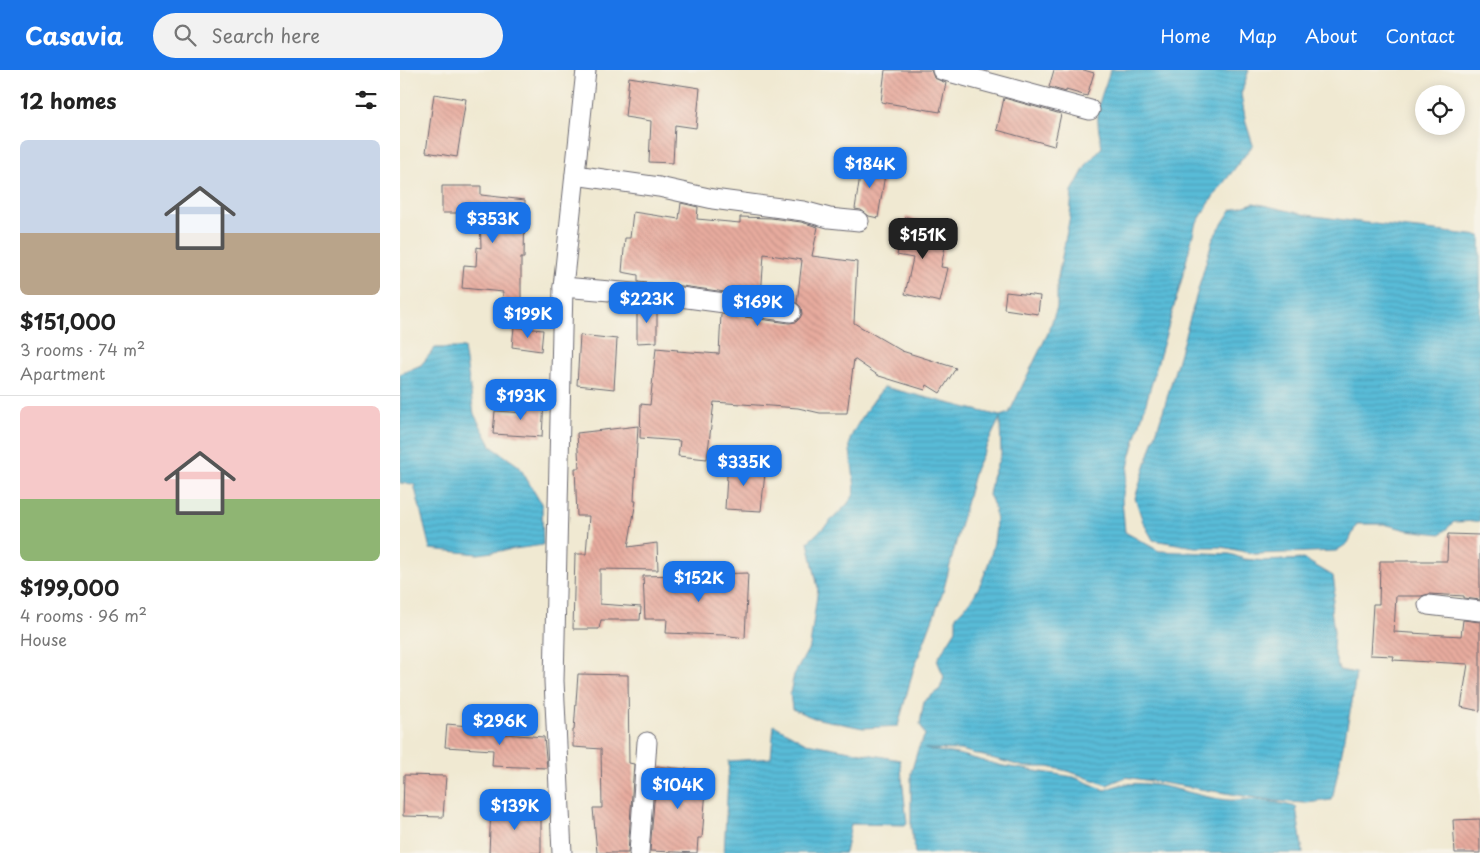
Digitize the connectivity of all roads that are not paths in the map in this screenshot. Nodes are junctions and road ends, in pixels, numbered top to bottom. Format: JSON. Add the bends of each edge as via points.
{"nodes":[{"id":1,"x":586,"y":70,"type":"edge"},
{"id":2,"x":942,"y":70,"type":"edge"},
{"id":3,"x":1090,"y":110,"type":"dead end"},
{"id":4,"x":575,"y":175,"type":"junction"},
{"id":5,"x":859,"y":221,"type":"dead end"},
{"id":6,"x":563,"y":287,"type":"junction"},
{"id":7,"x":791,"y":312,"type":"dead end"},
{"id":8,"x":1428,"y":605,"type":"dead end"},
{"id":9,"x":1480,"y":611,"type":"edge"},
{"id":10,"x":646,"y":742,"type":"dead end"},
{"id":11,"x":562,"y":853,"type":"edge"},
{"id":12,"x":639,"y":853,"type":"edge"}],
"edges":[{"from":1,"to":4,"type":"street"},
{"from":2,"to":3,"type":"street"},
{"from":4,"to":5,"type":"street"},
{"from":4,"to":6,"type":"street"},
{"from":6,"to":7,"type":"street","via":[[680,297]]},
{"from":6,"to":11,"type":"street","via":[[554,681]]},
{"from":8,"to":9,"type":"street"},
{"from":10,"to":12,"type":"street"}]}
